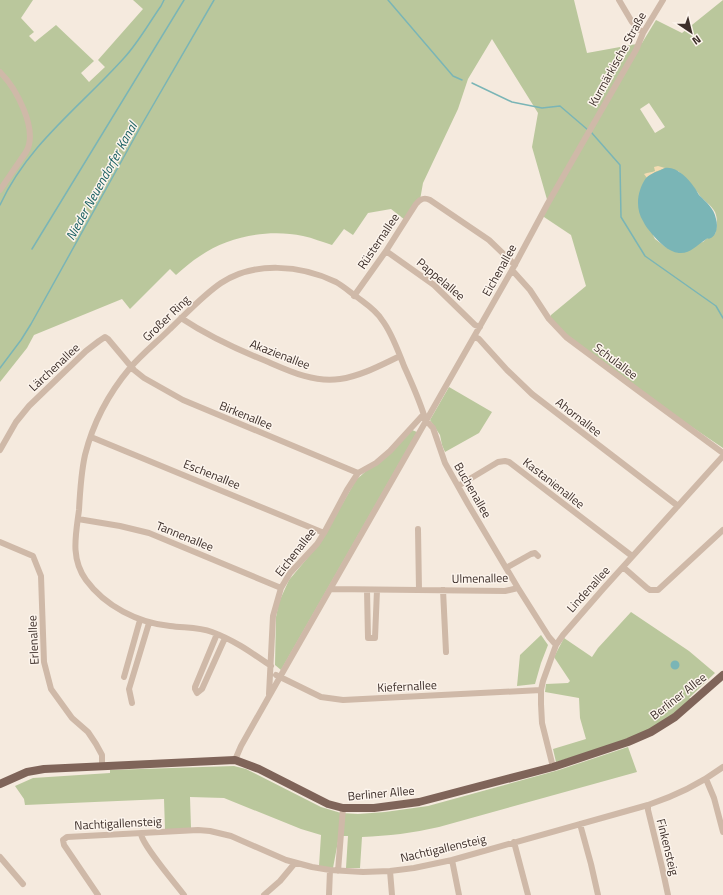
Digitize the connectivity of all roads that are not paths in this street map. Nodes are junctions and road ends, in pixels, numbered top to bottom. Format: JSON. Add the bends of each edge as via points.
{"nodes":[{"id":1,"x":619,"y":0,"type":"edge"},
{"id":2,"x":663,"y":0,"type":"edge"},
{"id":3,"x":643,"y":33,"type":"junction"},
{"id":4,"x":0,"y":72,"type":"edge"},
{"id":5,"x":590,"y":130,"type":"joint"},
{"id":6,"x":0,"y":190,"type":"edge"},
{"id":7,"x":420,"y":200,"type":"joint"},
{"id":8,"x":386,"y":251,"type":"junction"},
{"id":9,"x":514,"y":268,"type":"junction"},
{"id":10,"x":354,"y":296,"type":"junction"},
{"id":11,"x":181,"y":318,"type":"junction"},
{"id":12,"x":480,"y":327,"type":"junction"},
{"id":13,"x":475,"y":337,"type":"junction"},
{"id":14,"x":400,"y":356,"type":"junction"},
{"id":15,"x":131,"y":367,"type":"junction"},
{"id":16,"x":426,"y":422,"type":"junction"},
{"id":17,"x":91,"y":437,"type":"junction"},
{"id":18,"x":0,"y":450,"type":"edge"},
{"id":19,"x":723,"y":454,"type":"edge"},
{"id":20,"x":358,"y":473,"type":"junction"},
{"id":21,"x":458,"y":486,"type":"junction"},
{"id":22,"x":678,"y":506,"type":"junction"},
{"id":23,"x":78,"y":519,"type":"junction"},
{"id":24,"x":418,"y":529,"type":"dead end"},
{"id":25,"x":723,"y":530,"type":"edge"},
{"id":26,"x":324,"y":533,"type":"junction"},
{"id":27,"x":0,"y":542,"type":"edge"},
{"id":28,"x":538,"y":556,"type":"dead end"},
{"id":29,"x":632,"y":556,"type":"junction"},
{"id":30,"x":623,"y":567,"type":"junction"},
{"id":31,"x":506,"y":568,"type":"junction"},
{"id":32,"x":281,"y":588,"type":"junction"},
{"id":33,"x":518,"y":588,"type":"junction"},
{"id":34,"x":331,"y":589,"type":"junction"},
{"id":35,"x":367,"y":590,"type":"junction"},
{"id":36,"x":377,"y":590,"type":"junction"},
{"id":37,"x":419,"y":590,"type":"junction"},
{"id":38,"x":443,"y":590,"type":"junction"},
{"id":39,"x":140,"y":620,"type":"junction"},
{"id":40,"x":149,"y":623,"type":"junction"},
{"id":41,"x":217,"y":634,"type":"junction"},
{"id":42,"x":224,"y":638,"type":"junction"},
{"id":43,"x":556,"y":645,"type":"junction"},
{"id":44,"x":446,"y":652,"type":"dead end"},
{"id":45,"x":271,"y":666,"type":"junction"},
{"id":46,"x":271,"y":673,"type":"junction"},
{"id":47,"x":723,"y":675,"type":"edge"},
{"id":48,"x":124,"y":677,"type":"dead end"},
{"id":49,"x":280,"y":677,"type":"junction"},
{"id":50,"x":541,"y":690,"type":"junction"},
{"id":51,"x":269,"y":697,"type":"junction"},
{"id":52,"x":132,"y":703,"type":"dead end"},
{"id":53,"x":235,"y":760,"type":"junction"},
{"id":54,"x":102,"y":766,"type":"junction"},
{"id":55,"x":554,"y":767,"type":"junction"},
{"id":56,"x":723,"y":767,"type":"edge"},
{"id":57,"x":706,"y":779,"type":"junction"},
{"id":58,"x":0,"y":784,"type":"edge"},
{"id":59,"x":648,"y":805,"type":"junction"},
{"id":60,"x":343,"y":808,"type":"junction"},
{"id":61,"x":580,"y":824,"type":"junction"},
{"id":62,"x":723,"y":832,"type":"edge"},
{"id":63,"x":141,"y":834,"type":"junction"},
{"id":64,"x":514,"y":842,"type":"junction"},
{"id":65,"x":0,"y":857,"type":"edge"},
{"id":66,"x":452,"y":860,"type":"junction"},
{"id":67,"x":295,"y":863,"type":"junction"},
{"id":68,"x":330,"y":870,"type":"junction"},
{"id":69,"x":338,"y":871,"type":"junction"},
{"id":70,"x":390,"y":871,"type":"junction"},
{"id":71,"x":23,"y":884,"type":"dead end"},
{"id":72,"x":98,"y":895,"type":"edge"},
{"id":73,"x":184,"y":895,"type":"edge"},
{"id":74,"x":264,"y":895,"type":"edge"},
{"id":75,"x":329,"y":895,"type":"edge"},
{"id":76,"x":392,"y":895,"type":"edge"},
{"id":77,"x":459,"y":895,"type":"edge"},
{"id":78,"x":528,"y":895,"type":"edge"},
{"id":79,"x":598,"y":895,"type":"edge"},
{"id":80,"x":668,"y":895,"type":"edge"}],
"edges":[{"from":1,"to":3,"type":"street","via":[[632,22]]},
{"from":2,"to":3,"type":"street","name":"Kurmärkische Straße"},
{"from":3,"to":5,"type":"street","name":"Kurmärkische Straße","via":[[636,50]]},
{"from":4,"to":6,"type":"street","via":[[17,94],[31,138],[29,147]]},
{"from":5,"to":9,"type":"street","name":"Eichenallee"},
{"from":7,"to":8,"type":"street","name":"Rüsternallee"},
{"from":7,"to":9,"type":"street","name":"Schulallee","via":[[430,200],[494,244]]},
{"from":8,"to":10,"type":"street","name":"Rüsternallee"},
{"from":8,"to":12,"type":"street","name":"Pappelallee","via":[[434,285]]},
{"from":9,"to":12,"type":"street","name":"Eichenallee"},
{"from":9,"to":19,"type":"street","name":"Schulallee","via":[[549,319],[566,337]]},
{"from":10,"to":11,"type":"street","name":"Großer Ring","via":[[337,283],[310,273],[278,267],[239,274],[221,283]]},
{"from":10,"to":14,"type":"street","name":"Großer Ring","via":[[382,318]]},
{"from":11,"to":14,"type":"street","name":"Akazienallee","via":[[229,346],[307,377],[340,379]]},
{"from":11,"to":15,"type":"street","name":"Großer Ring"},
{"from":12,"to":13,"type":"street","name":"Eichenallee"},
{"from":13,"to":16,"type":"street","name":"Eichenallee"},
{"from":13,"to":22,"type":"street","name":"Ahornallee","via":[[532,394]]},
{"from":14,"to":16,"type":"street","name":"Großer Ring"},
{"from":15,"to":17,"type":"street","name":"Großer Ring","via":[[112,393]]},
{"from":15,"to":18,"type":"street","name":"Lärchenallee","via":[[108,339],[103,338],[29,406],[16,422]]},
{"from":15,"to":20,"type":"street","name":"Birkenallee","via":[[144,378],[183,400]]},
{"from":16,"to":20,"type":"street","name":"Eichenallee","via":[[422,416],[390,452]]},
{"from":16,"to":21,"type":"street","name":"Buchenallee","via":[[433,428],[441,454]]},
{"from":16,"to":34,"type":"street","name":"Eichenallee"},
{"from":17,"to":23,"type":"street","name":"Großer Ring","via":[[82,473]]},
{"from":17,"to":26,"type":"street","name":"Eschenallee"},
{"from":19,"to":22,"type":"street","name":"Lindenallee"},
{"from":20,"to":26,"type":"street","name":"Eichenallee"},
{"from":21,"to":29,"type":"street","name":"Kastanienallee","via":[[498,462],[509,462]]},
{"from":21,"to":31,"type":"street","name":"Buchenallee"},
{"from":22,"to":29,"type":"street","name":"Lindenallee"},
{"from":23,"to":32,"type":"street","name":"Tannenallee","via":[[149,533]]},
{"from":23,"to":39,"type":"street","name":"Großer Ring","via":[[75,550],[85,579],[119,610]]},
{"from":24,"to":37,"type":"street"},
{"from":25,"to":30,"type":"street","via":[[658,590],[650,590]]},
{"from":26,"to":32,"type":"street","name":"Eichenallee","via":[[290,573]]},
{"from":27,"to":54,"type":"street","name":"Erlenallee","via":[[33,556],[41,576],[44,662],[51,688],[72,718],[88,732],[96,744],[102,755]]},
{"from":28,"to":31,"type":"street","via":[[535,553],[531,554]]},
{"from":29,"to":30,"type":"street","name":"Lindenallee"},
{"from":30,"to":43,"type":"street","name":"Lindenallee"},
{"from":31,"to":33,"type":"street","name":"Buchenallee"},
{"from":32,"to":45,"type":"street","name":"Eichenallee","via":[[273,616]]},
{"from":33,"to":38,"type":"street","name":"Ulmenallee","via":[[505,591]]},
{"from":33,"to":43,"type":"street","name":"Buchenallee"},
{"from":34,"to":35,"type":"street","name":"Ulmenallee"},
{"from":34,"to":49,"type":"street","name":"Eichenallee"},
{"from":35,"to":36,"type":"street","name":"Ulmenallee"},
{"from":35,"to":36,"type":"street","via":[[368,638],[375,638]]},
{"from":36,"to":37,"type":"street","name":"Ulmenallee"},
{"from":37,"to":38,"type":"street","name":"Ulmenallee"},
{"from":38,"to":44,"type":"street","name":"Ulmenallee"},
{"from":39,"to":40,"type":"street","name":"Großer Ring"},
{"from":39,"to":48,"type":"street"},
{"from":40,"to":41,"type":"street","name":"Großer Ring","via":[[193,628]]},
{"from":40,"to":52,"type":"street","via":[[128,689]]},
{"from":41,"to":42,"type":"street","name":"Großer Ring"},
{"from":41,"to":42,"type":"street","via":[[195,687],[197,693],[202,689]]},
{"from":42,"to":45,"type":"street","name":"Großer Ring","via":[[243,646]]},
{"from":43,"to":50,"type":"street","name":"Lindenallee"},
{"from":45,"to":46,"type":"street","name":"Eichenallee"},
{"from":46,"to":49,"type":"street"},
{"from":46,"to":51,"type":"street","name":"Eichenallee"},
{"from":47,"to":55,"type":"main road","name":"Berliner Allee","via":[[664,725],[628,742]]},
{"from":49,"to":50,"type":"street","name":"Kiefernallee","via":[[321,697],[343,700]]},
{"from":49,"to":51,"type":"street","name":"Eichenallee"},
{"from":50,"to":55,"type":"street","name":"Lindenallee","via":[[542,723]]},
{"from":51,"to":53,"type":"street","name":"Eichenallee"},
{"from":53,"to":54,"type":"main road","name":"Berliner Allee"},
{"from":53,"to":60,"type":"main road","name":"Berliner Allee","via":[[259,769],[328,804]]},
{"from":54,"to":58,"type":"main road","name":"Berliner Allee","via":[[36,770]]},
{"from":55,"to":60,"type":"main road","name":"Berliner Allee","via":[[419,802],[374,808]]},
{"from":56,"to":57,"type":"street","name":"Nachtigallensteig"},
{"from":57,"to":59,"type":"street","name":"Nachtigallensteig","via":[[674,796]]},
{"from":57,"to":62,"type":"street"},
{"from":59,"to":61,"type":"street","name":"Nachtigallensteig"},
{"from":59,"to":80,"type":"street","name":"Finkensteig"},
{"from":60,"to":69,"type":"street"},
{"from":61,"to":64,"type":"street","name":"Nachtigallensteig"},
{"from":61,"to":79,"type":"street"},
{"from":63,"to":67,"type":"street","name":"Nachtigallensteig","via":[[198,830],[219,833]]},
{"from":63,"to":72,"type":"street","name":"Nachtigallensteig","via":[[64,838],[64,845]]},
{"from":63,"to":73,"type":"street","via":[[159,864]]},
{"from":64,"to":66,"type":"street","name":"Nachtigallensteig"},
{"from":64,"to":78,"type":"street"},
{"from":65,"to":71,"type":"street"},
{"from":66,"to":70,"type":"street","name":"Nachtigallensteig"},
{"from":66,"to":77,"type":"street"},
{"from":67,"to":68,"type":"street","name":"Nachtigallensteig"},
{"from":67,"to":74,"type":"street","via":[[292,869]]},
{"from":68,"to":69,"type":"street","name":"Nachtigallensteig"},
{"from":68,"to":75,"type":"street"},
{"from":69,"to":70,"type":"street","name":"Nachtigallensteig"},
{"from":70,"to":76,"type":"street"}]}
